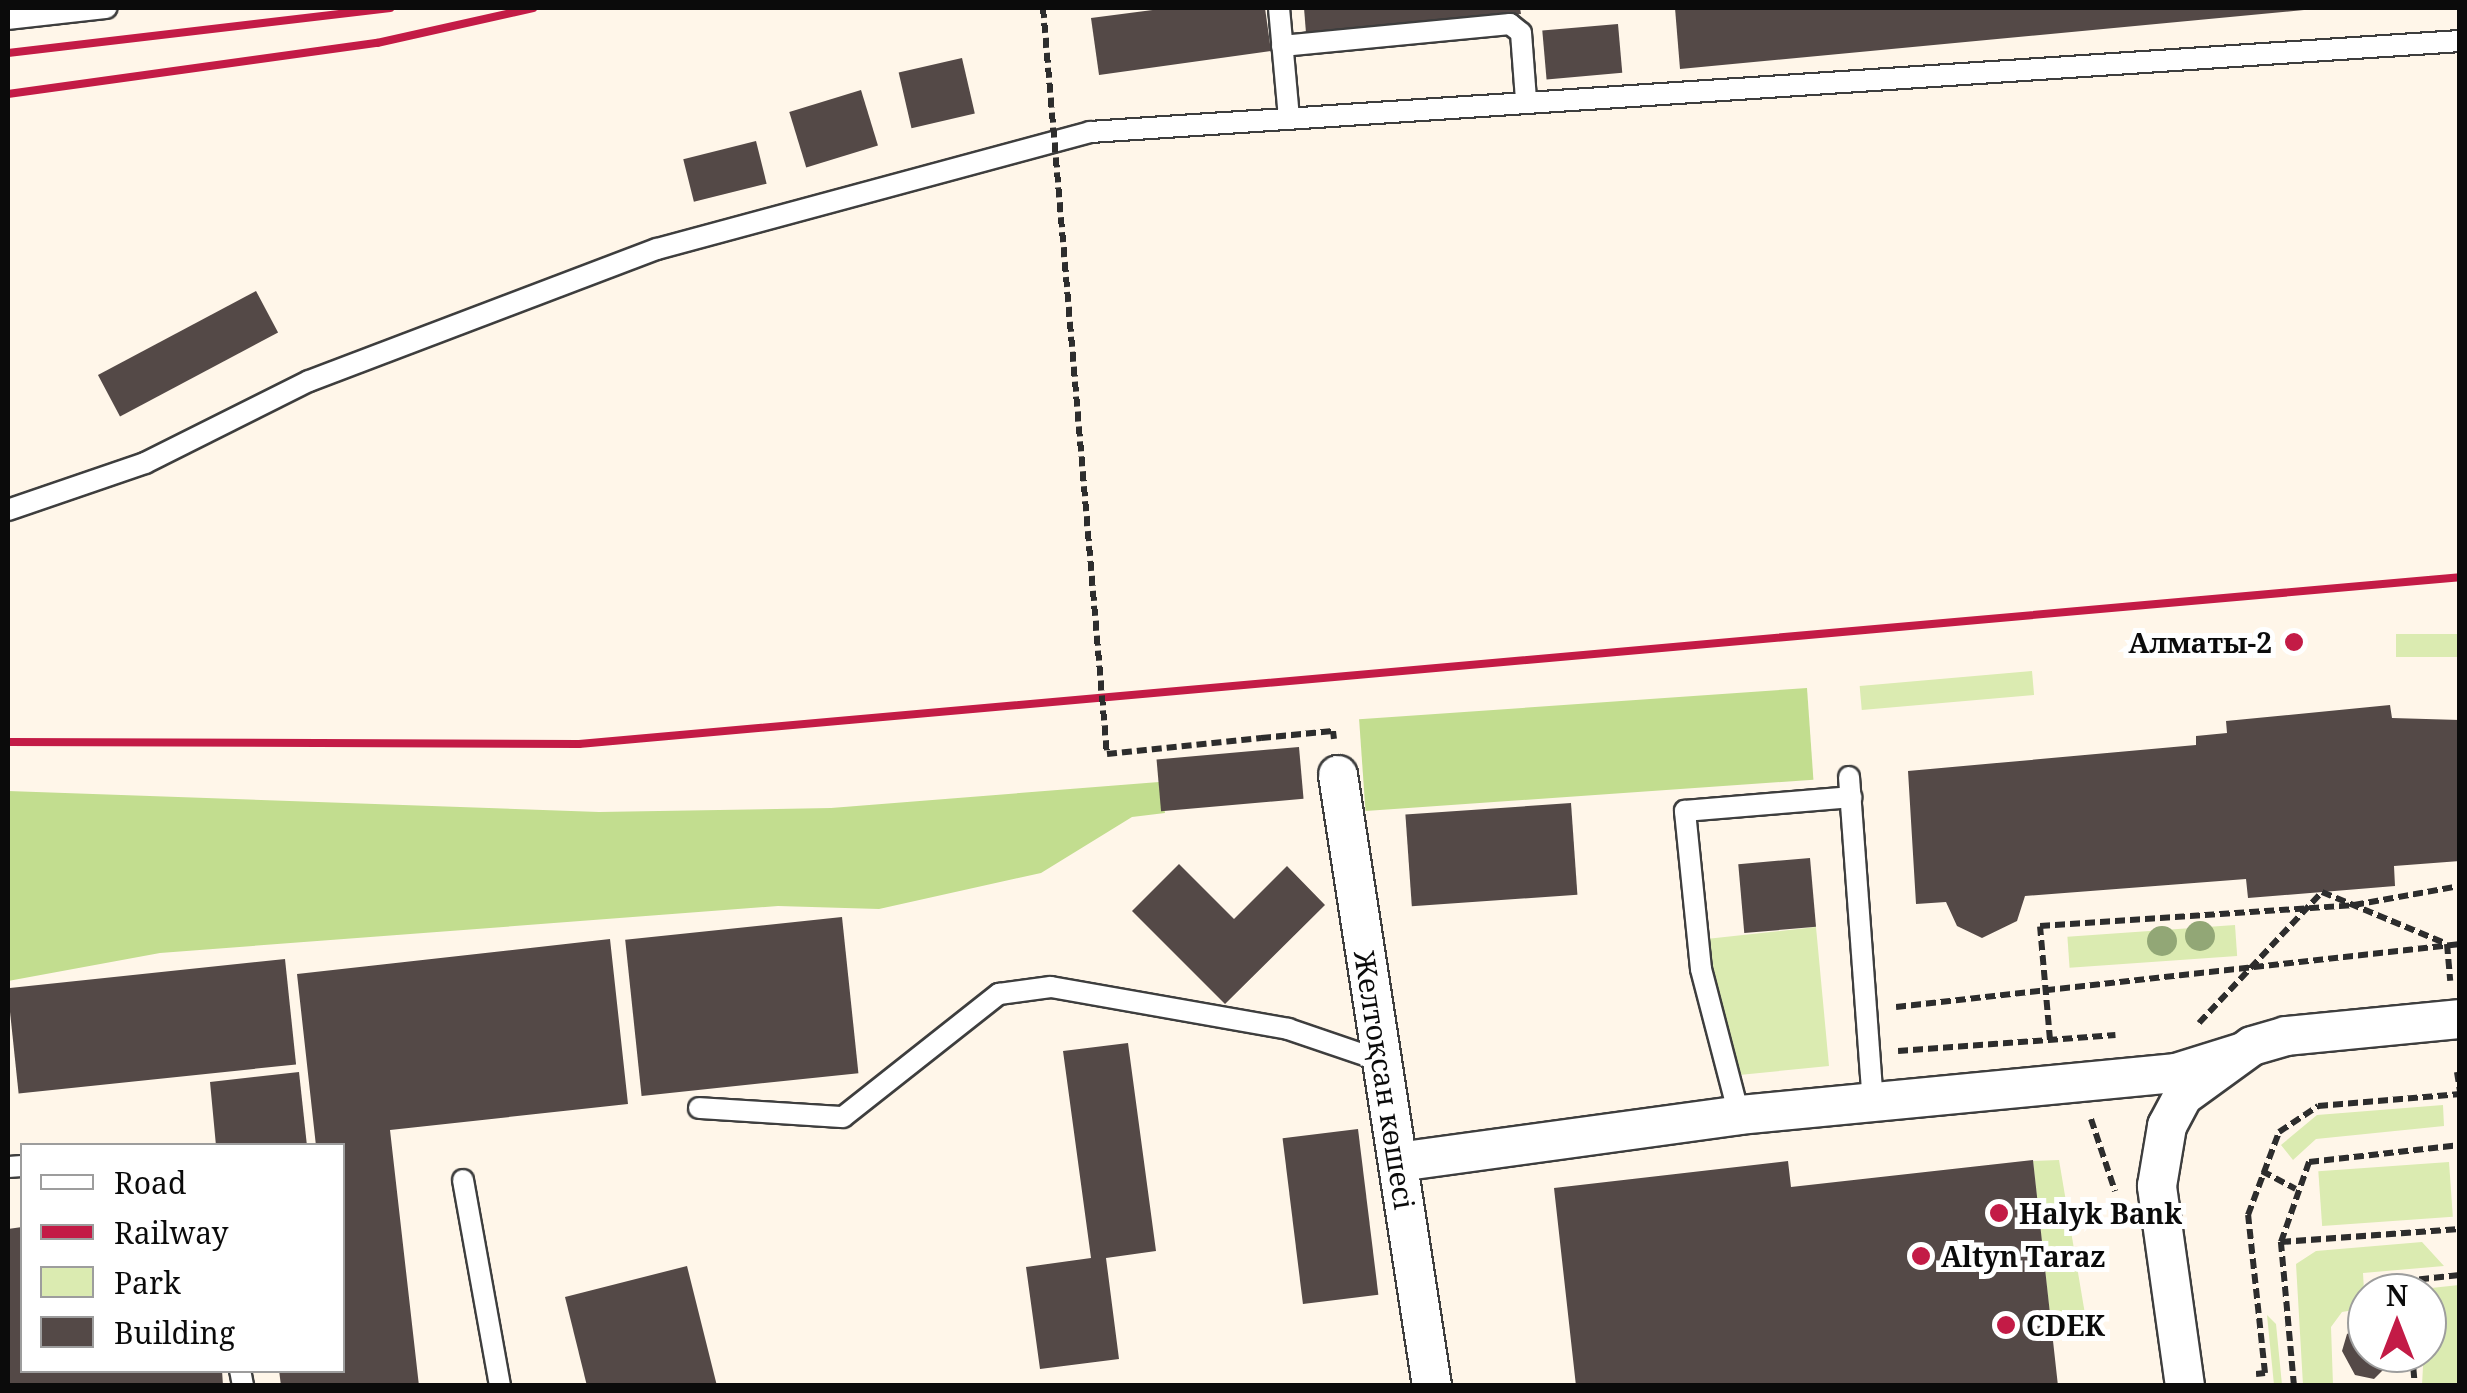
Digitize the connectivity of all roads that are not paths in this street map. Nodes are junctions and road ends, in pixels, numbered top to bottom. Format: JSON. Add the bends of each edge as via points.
{"nodes":[{"id":1,"x":106,"y":8,"type":"edge"},
{"id":2,"x":1278,"y":8,"type":"edge"},
{"id":3,"x":8,"y":19,"type":"edge"},
{"id":4,"x":2460,"y":41,"type":"edge"},
{"id":5,"x":1282,"y":46,"type":"junction"},
{"id":6,"x":1526,"y":100,"type":"junction"},
{"id":7,"x":1289,"y":117,"type":"junction"},
{"id":8,"x":8,"y":510,"type":"edge"},
{"id":9,"x":1338,"y":775,"type":"road end"},
{"id":10,"x":2455,"y":1011,"type":"edge"},
{"id":11,"x":2240,"y":1053,"type":"junction"},
{"id":12,"x":1382,"y":1061,"type":"junction"},
{"id":13,"x":1873,"y":1100,"type":"junction"},
{"id":14,"x":699,"y":1108,"type":"dead end"},
{"id":15,"x":1740,"y":1115,"type":"junction"},
{"id":16,"x":1398,"y":1162,"type":"junction"},
{"id":17,"x":464,"y":1180,"type":"dead end"},
{"id":18,"x":500,"y":1386,"type":"edge"},
{"id":19,"x":1432,"y":1386,"type":"edge"},
{"id":20,"x":2185,"y":1386,"type":"edge"}],
"edges":[{"from":1,"to":3,"type":"lane"},
{"from":2,"to":5,"type":"lane"},
{"from":4,"to":6,"type":"lane"},
{"from":5,"to":6,"type":"lane","via":[[1510,24],[1520,33]]},
{"from":5,"to":7,"type":"lane"},
{"from":6,"to":7,"type":"lane"},
{"from":7,"to":8,"type":"lane","via":[[1090,132],[658,249],[308,381],[144,463]]},
{"from":9,"to":12,"type":"street","name":"Желтоқсан көшесі"},
{"from":10,"to":11,"type":"street","via":[[2328,1028]]},
{"from":11,"to":13,"type":"street","via":[[2176,1073]]},
{"from":11,"to":20,"type":"street","via":[[2183,1096],[2159,1156],[2161,1234]]},
{"from":12,"to":14,"type":"lane","via":[[1288,1029],[1051,988],[999,994],[843,1117]]},
{"from":12,"to":16,"type":"street","name":"Желтоқсан көшесі"},
{"from":13,"to":15,"type":"street"},
{"from":13,"to":15,"type":"lane","via":[[1850,787],[1686,811],[1702,969]]},
{"from":15,"to":16,"type":"street"},
{"from":16,"to":19,"type":"street","name":"Желтоқсан көшесі"},
{"from":17,"to":18,"type":"lane"}]}
